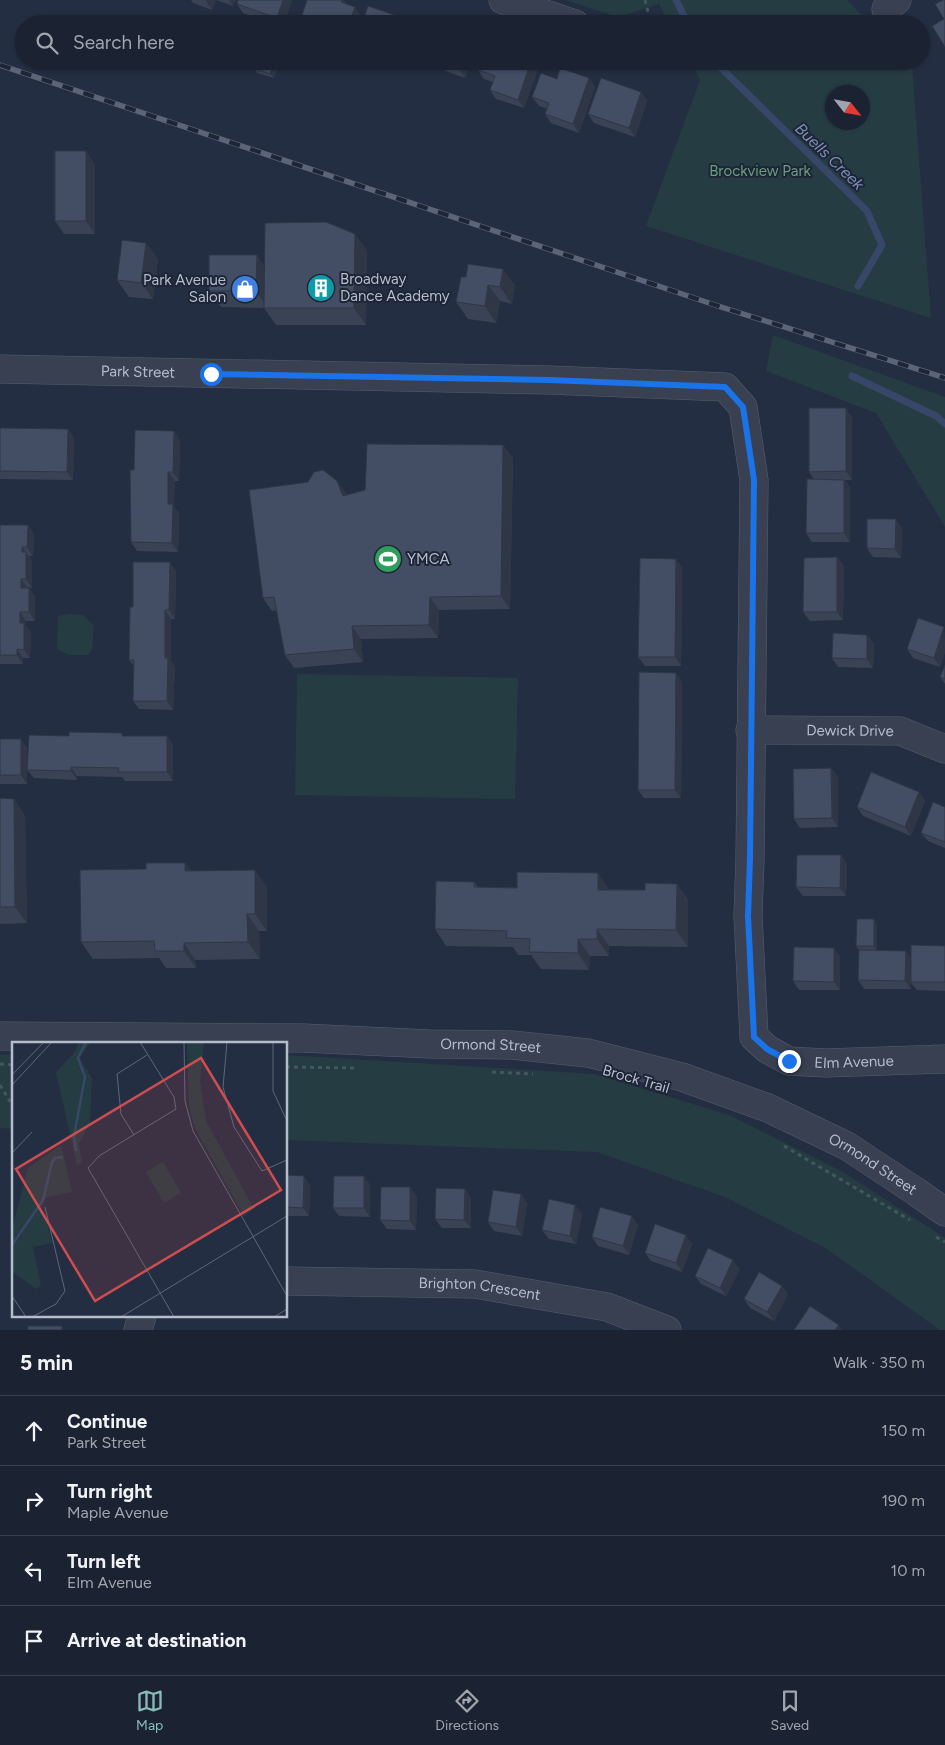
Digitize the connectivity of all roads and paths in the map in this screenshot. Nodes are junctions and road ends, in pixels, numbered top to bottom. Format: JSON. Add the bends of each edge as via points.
{"nodes":[{"id":1,"x":503,"y":0,"type":"edge"},
{"id":2,"x":645,"y":0,"type":"edge"},
{"id":3,"x":548,"y":15,"type":"edge"},
{"id":4,"x":649,"y":15,"type":"edge"},
{"id":5,"x":0,"y":369,"type":"edge"},
{"id":6,"x":750,"y":730,"type":"junction"},
{"id":7,"x":945,"y":749,"type":"edge"},
{"id":8,"x":0,"y":1036,"type":"edge"},
{"id":9,"x":945,"y":1060,"type":"edge"},
{"id":10,"x":288,"y":1067,"type":"edge"},
{"id":11,"x":362,"y":1068,"type":"dead end"},
{"id":12,"x":487,"y":1072,"type":"dead end"},
{"id":13,"x":536,"y":1075,"type":"dead end"},
{"id":14,"x":0,"y":1085,"type":"edge"},
{"id":15,"x":12,"y":1105,"type":"edge"},
{"id":16,"x":783,"y":1145,"type":"dead end"},
{"id":17,"x":938,"y":1222,"type":"edge"},
{"id":18,"x":915,"y":1224,"type":"dead end"},
{"id":19,"x":945,"y":1242,"type":"edge"},
{"id":20,"x":288,"y":1281,"type":"edge"},
{"id":21,"x":141,"y":1318,"type":"edge"},
{"id":22,"x":138,"y":1330,"type":"edge"},
{"id":23,"x":666,"y":1330,"type":"edge"}],
"edges":[{"from":1,"to":3,"type":"street"},
{"from":2,"to":4,"type":"path"},
{"from":5,"to":6,"type":"street","name":"Park Street","via":[[549,380],[725,387],[743,407],[754,480]]},
{"from":6,"to":7,"type":"street","name":"Dewick Drive","via":[[900,731]]},
{"from":6,"to":9,"type":"street","name":"Elm Avenue","via":[[748,916],[754,1037],[767,1049],[789,1061]]},
{"from":8,"to":17,"type":"street","name":"Ormond Street","via":[[303,1038],[512,1045],[588,1053],[682,1077],[768,1108],[847,1146],[915,1190]]},
{"from":10,"to":11,"type":"path"},
{"from":12,"to":13,"type":"path"},
{"from":14,"to":15,"type":"path"},
{"from":16,"to":18,"type":"path"},
{"from":17,"to":19,"type":"path"},
{"from":20,"to":23,"type":"street","name":"Brighton Crescent","via":[[475,1284],[607,1307]]},
{"from":21,"to":22,"type":"street"}]}
